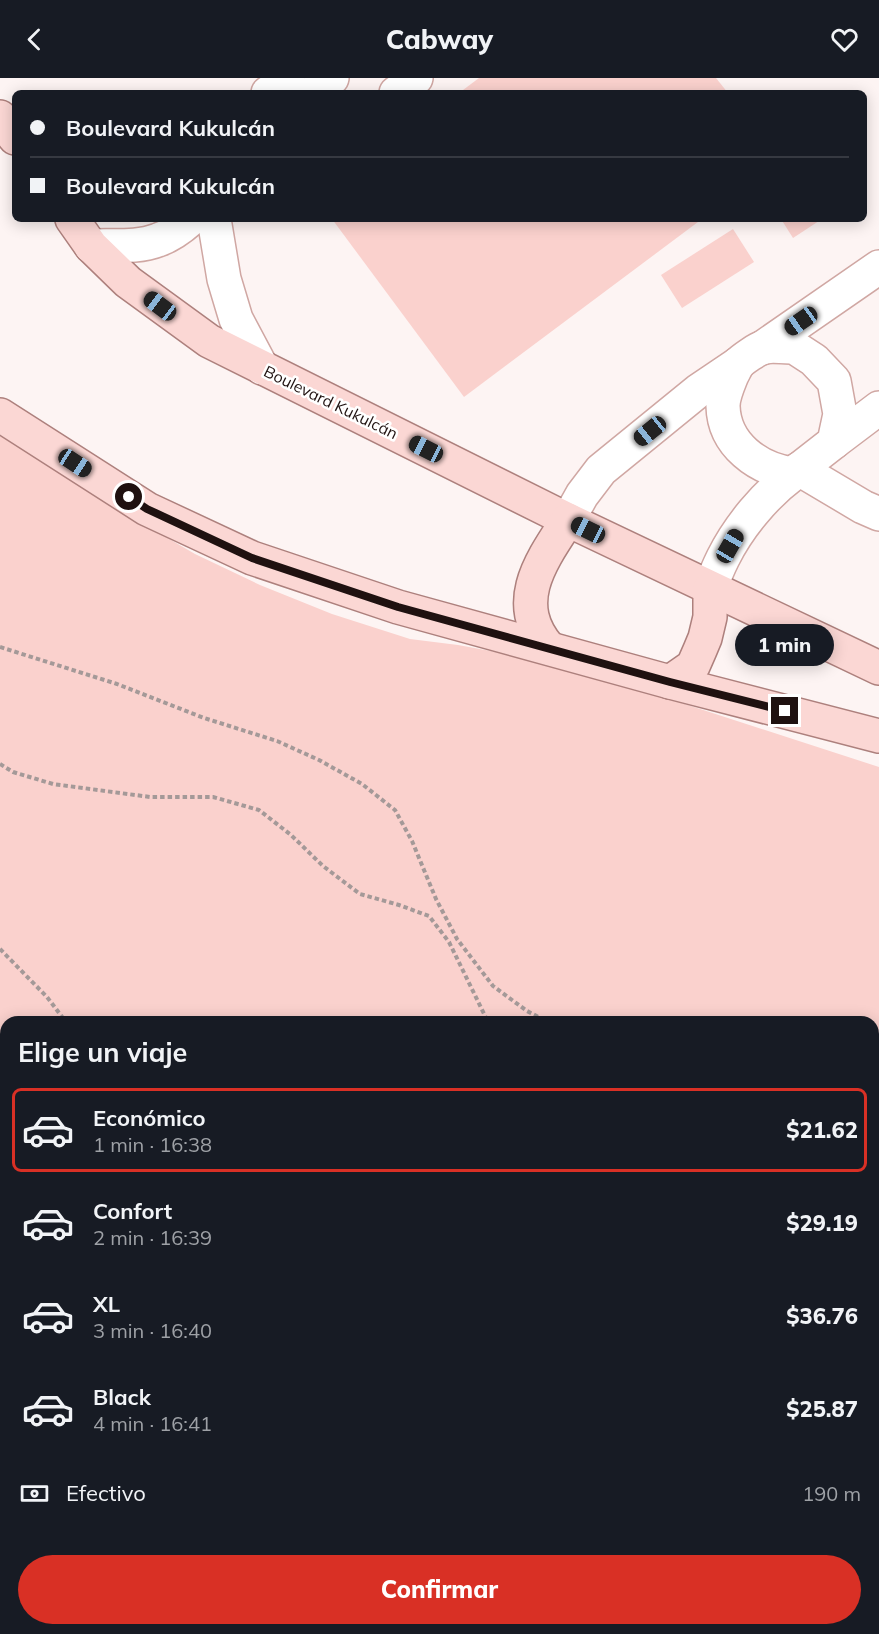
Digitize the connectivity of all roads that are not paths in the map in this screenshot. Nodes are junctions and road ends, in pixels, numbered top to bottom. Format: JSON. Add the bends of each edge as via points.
{"nodes":[{"id":1,"x":288,"y":78,"type":"edge"},
{"id":2,"x":332,"y":78,"type":"edge"},
{"id":3,"x":416,"y":78,"type":"edge"},
{"id":4,"x":272,"y":90,"type":"edge"},
{"id":5,"x":316,"y":90,"type":"edge"},
{"id":6,"x":400,"y":90,"type":"edge"},
{"id":7,"x":0,"y":117,"type":"edge"},
{"id":8,"x":12,"y":134,"type":"edge"},
{"id":9,"x":187,"y":222,"type":"edge"},
{"id":10,"x":214,"y":222,"type":"edge"},
{"id":11,"x":85,"y":228,"type":"edge"},
{"id":12,"x":879,"y":267,"type":"edge"},
{"id":13,"x":750,"y":356,"type":"junction"},
{"id":14,"x":262,"y":368,"type":"junction"},
{"id":15,"x":879,"y":408,"type":"edge"},
{"id":16,"x":0,"y":415,"type":"edge"},
{"id":17,"x":834,"y":442,"type":"junction"},
{"id":18,"x":796,"y":471,"type":"junction"},
{"id":19,"x":874,"y":504,"type":"edge"},
{"id":20,"x":568,"y":520,"type":"junction"},
{"id":21,"x":710,"y":589,"type":"junction"},
{"id":22,"x":549,"y":648,"type":"junction"},
{"id":23,"x":879,"y":668,"type":"edge"},
{"id":24,"x":670,"y":682,"type":"junction"},
{"id":25,"x":879,"y":736,"type":"edge"}],
"edges":[{"from":1,"to":4,"type":"street"},
{"from":2,"to":5,"type":"street"},
{"from":3,"to":6,"type":"street"},
{"from":7,"to":8,"type":"main road"},
{"from":9,"to":11,"type":"street","via":[[158,240],[133,245]]},
{"from":10,"to":14,"type":"street","via":[[224,279],[236,319]]},
{"from":11,"to":14,"type":"main road","name":"Boulevard Kukulcán","via":[[128,282],[208,342]]},
{"from":12,"to":13,"type":"street"},
{"from":13,"to":17,"type":"street","via":[[794,347],[814,360],[834,381],[840,414]]},
{"from":13,"to":18,"type":"street","via":[[727,387],[723,405],[727,426],[749,457],[781,472]]},
{"from":13,"to":20,"type":"street","via":[[698,391],[601,470]]},
{"from":14,"to":20,"type":"main road","name":"Boulevard Kukulcán"},
{"from":15,"to":17,"type":"street"},
{"from":16,"to":22,"type":"main road","via":[[147,509],[252,558],[398,607]]},
{"from":17,"to":18,"type":"street"},
{"from":18,"to":19,"type":"street"},
{"from":18,"to":21,"type":"street","via":[[780,483],[737,533]]},
{"from":20,"to":21,"type":"main road","name":"Boulevard Kukulcán"},
{"from":20,"to":22,"type":"main road","via":[[530,593],[533,622]]},
{"from":21,"to":23,"type":"main road","name":"Boulevard Kukulcán"},
{"from":21,"to":24,"type":"main road","via":[[710,617],[700,650],[693,666]]},
{"from":22,"to":24,"type":"main road"},
{"from":24,"to":25,"type":"main road"}]}
